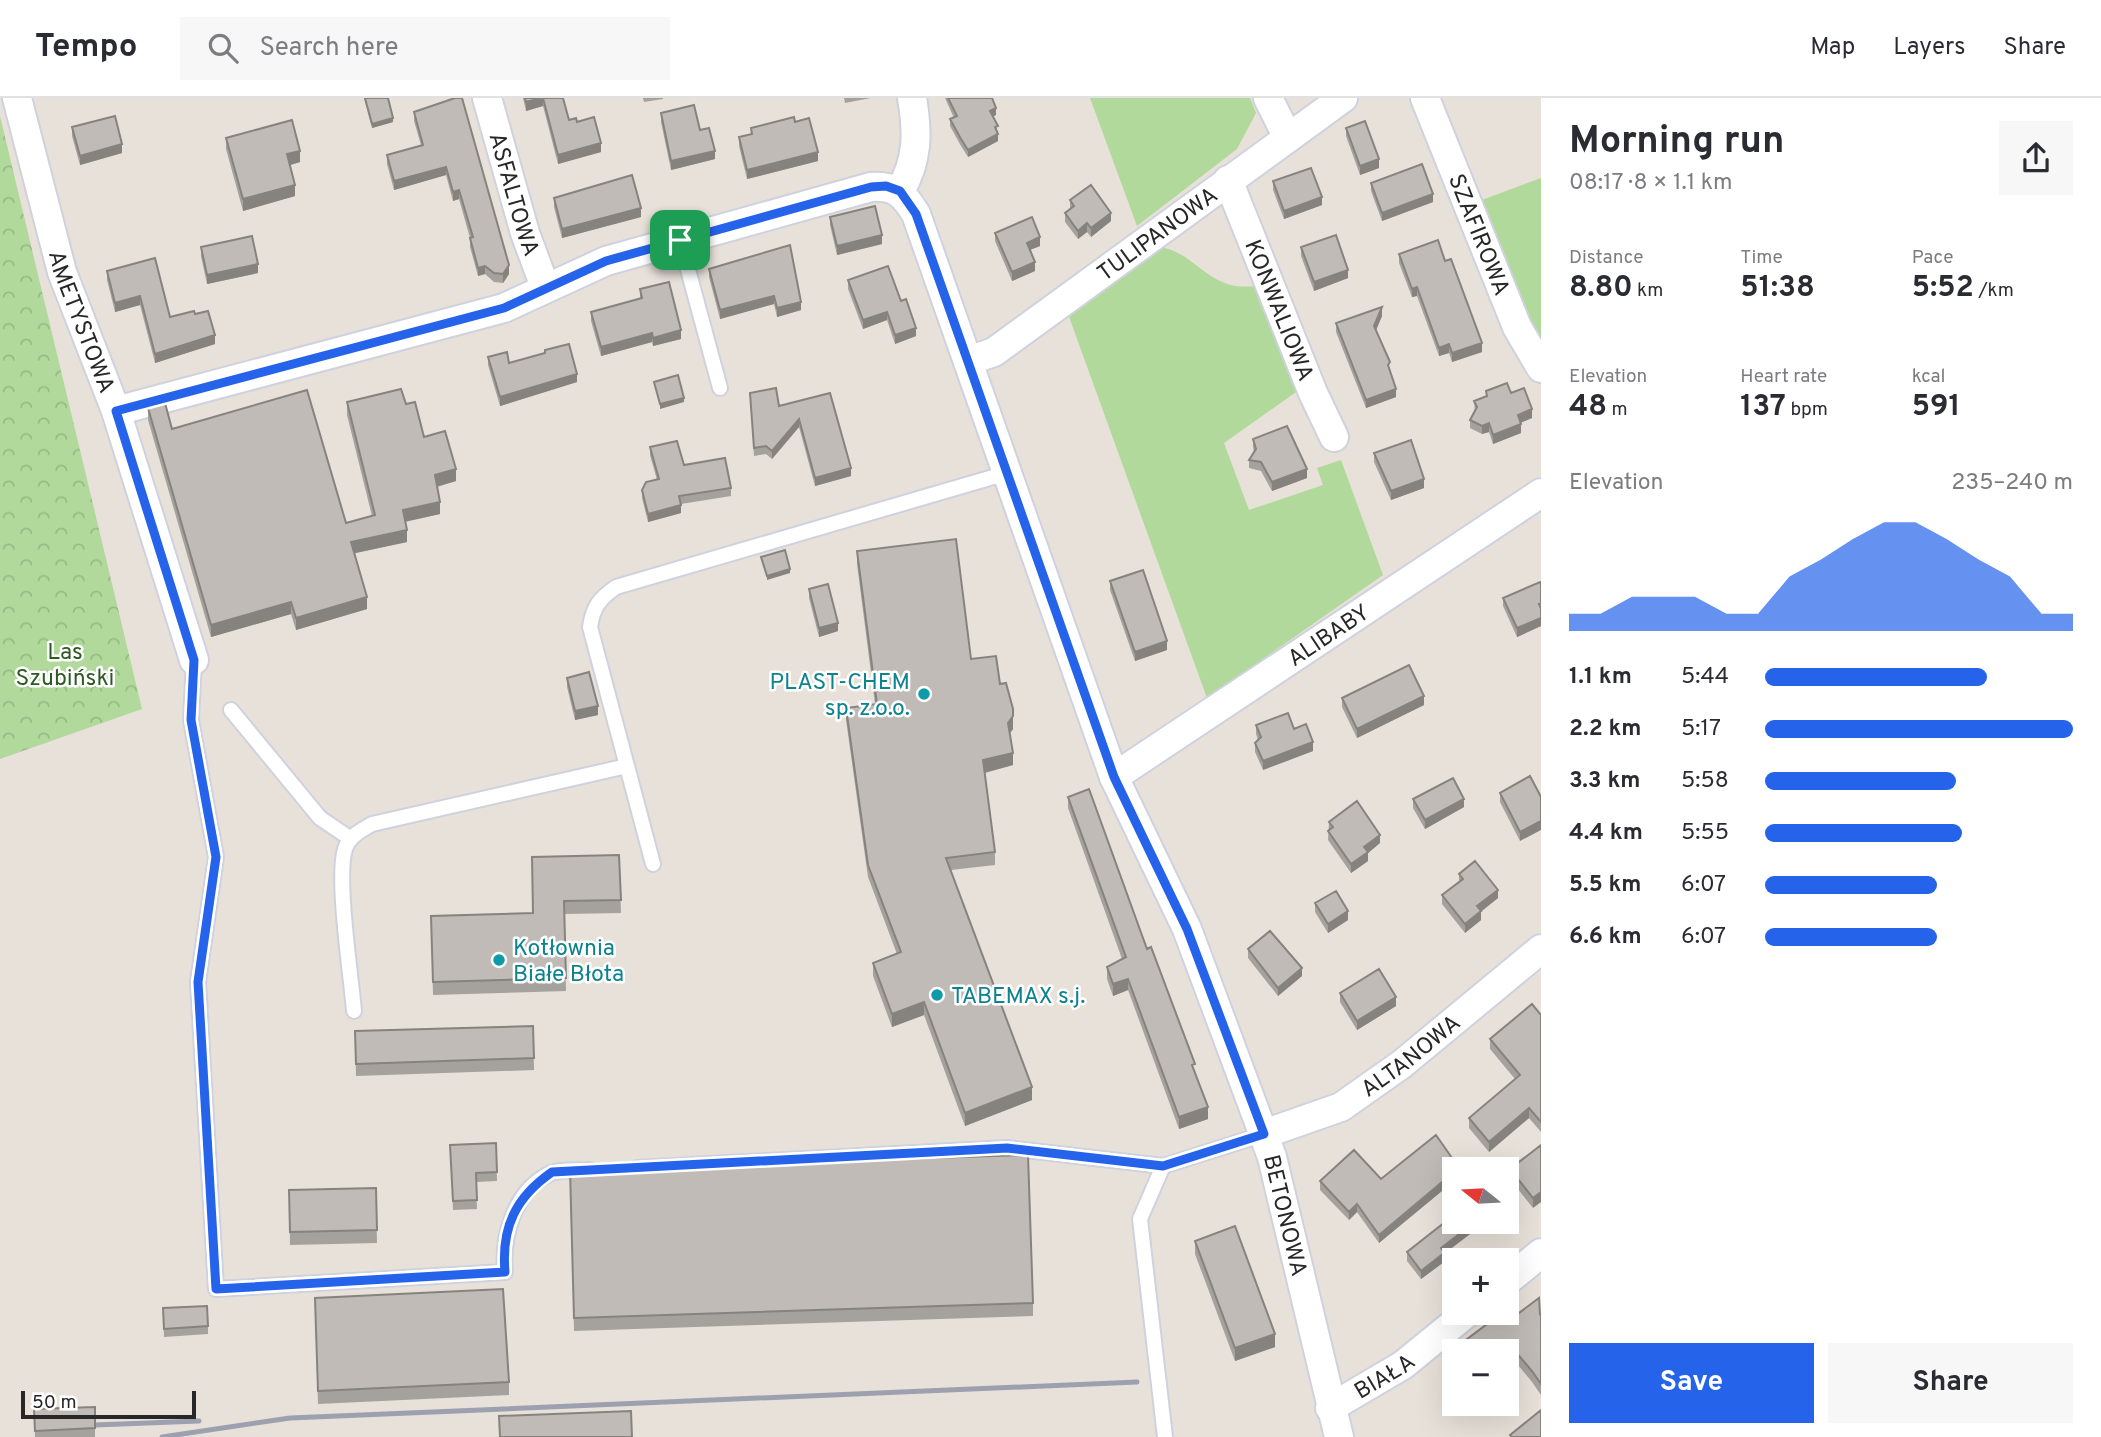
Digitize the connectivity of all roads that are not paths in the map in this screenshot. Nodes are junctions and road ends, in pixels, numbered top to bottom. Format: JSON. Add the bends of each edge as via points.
{"nodes":[{"id":1,"x":17,"y":98,"type":"edge"},
{"id":2,"x":486,"y":98,"type":"edge"},
{"id":3,"x":912,"y":98,"type":"edge"},
{"id":4,"x":1268,"y":98,"type":"edge"},
{"id":5,"x":1343,"y":98,"type":"edge"},
{"id":6,"x":1425,"y":98,"type":"edge"},
{"id":7,"x":1288,"y":138,"type":"junction"},
{"id":8,"x":1228,"y":180,"type":"junction"},
{"id":9,"x":900,"y":191,"type":"junction"},
{"id":10,"x":680,"y":240,"type":"junction"},
{"id":11,"x":545,"y":288,"type":"junction"},
{"id":12,"x":968,"y":361,"type":"junction"},
{"id":13,"x":1541,"y":368,"type":"edge"},
{"id":14,"x":720,"y":388,"type":"dead end"},
{"id":15,"x":116,"y":411,"type":"junction"},
{"id":16,"x":1334,"y":437,"type":"dead end"},
{"id":17,"x":1007,"y":473,"type":"junction"},
{"id":18,"x":1541,"y":493,"type":"edge"},
{"id":19,"x":194,"y":660,"type":"joint"},
{"id":20,"x":231,"y":710,"type":"dead end"},
{"id":21,"x":627,"y":766,"type":"junction"},
{"id":22,"x":1114,"y":777,"type":"junction"},
{"id":23,"x":351,"y":839,"type":"junction"},
{"id":24,"x":653,"y":864,"type":"dead end"},
{"id":25,"x":1541,"y":949,"type":"edge"},
{"id":26,"x":354,"y":1011,"type":"dead end"},
{"id":27,"x":1264,"y":1134,"type":"junction"},
{"id":28,"x":1163,"y":1166,"type":"junction"},
{"id":29,"x":1452,"y":1325,"type":"edge"},
{"id":30,"x":1330,"y":1408,"type":"junction"},
{"id":31,"x":1165,"y":1437,"type":"edge"},
{"id":32,"x":1339,"y":1437,"type":"edge"}],
"edges":[{"from":1,"to":15,"type":"street","name":"AMETYSTOWA","via":[[62,272]]},
{"from":2,"to":11,"type":"street","name":"ASFALTOWA"},
{"from":3,"to":9,"type":"street","via":[[916,152]]},
{"from":4,"to":7,"type":"street"},
{"from":5,"to":7,"type":"street","name":"TULIPANOWA"},
{"from":6,"to":13,"type":"street","name":"SZAFIROWA","via":[[1517,327]]},
{"from":7,"to":8,"type":"street","name":"TULIPANOWA"},
{"from":8,"to":12,"type":"street","name":"TULIPANOWA","via":[[994,352]]},
{"from":8,"to":16,"type":"street","name":"KONWALIOWA"},
{"from":9,"to":10,"type":"street","via":[[871,187]]},
{"from":9,"to":12,"type":"street","name":"BETONOWA","via":[[916,214]]},
{"from":10,"to":11,"type":"street","via":[[606,261]]},
{"from":10,"to":14,"type":"lane"},
{"from":11,"to":15,"type":"street","via":[[504,308]]},
{"from":12,"to":17,"type":"street","name":"BETONOWA"},
{"from":15,"to":19,"type":"street","name":"AMETYSTOWA"},
{"from":17,"to":21,"type":"lane","via":[[616,587],[601,597],[590,627]]},
{"from":17,"to":22,"type":"street","name":"BETONOWA"},
{"from":18,"to":22,"type":"street","name":"ALIBABY"},
{"from":19,"to":28,"type":"lane","via":[[191,720],[216,857],[198,982],[216,1289],[505,1272],[503,1247],[510,1220],[530,1187],[552,1172],[1007,1148]]},
{"from":20,"to":23,"type":"lane","via":[[320,818]]},
{"from":21,"to":23,"type":"lane","via":[[372,824]]},
{"from":21,"to":24,"type":"lane"},
{"from":22,"to":27,"type":"street","name":"BETONOWA","via":[[1187,929]]},
{"from":23,"to":26,"type":"lane","via":[[345,847],[342,871]]},
{"from":25,"to":27,"type":"street","name":"ALTANOWA","via":[[1402,1065],[1341,1107]]},
{"from":27,"to":28,"type":"lane"},
{"from":27,"to":30,"type":"street","name":"BETONOWA"},
{"from":28,"to":31,"type":"lane","via":[[1140,1219]]},
{"from":29,"to":30,"type":"street","name":"BIAŁA","via":[[1403,1365]]},
{"from":30,"to":32,"type":"street","name":"BETONOWA"}]}
